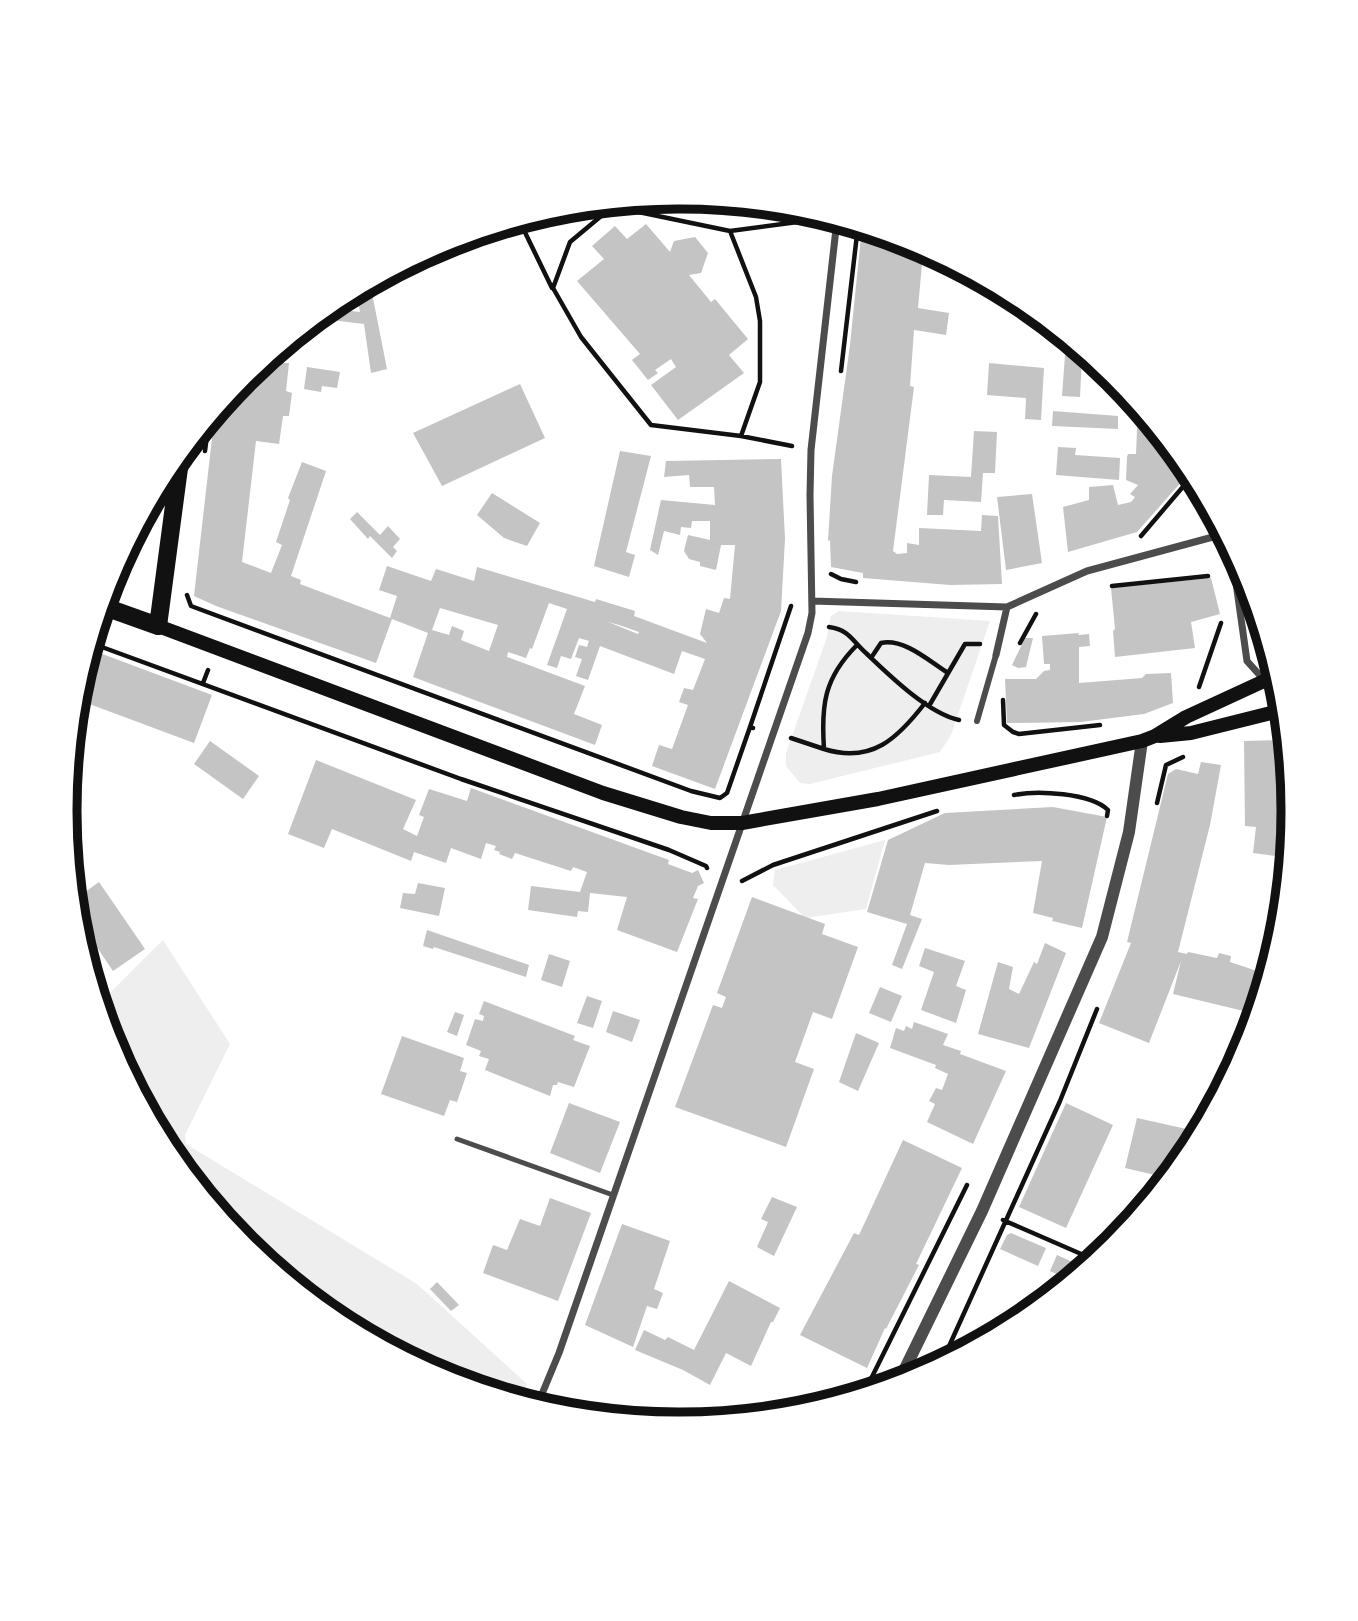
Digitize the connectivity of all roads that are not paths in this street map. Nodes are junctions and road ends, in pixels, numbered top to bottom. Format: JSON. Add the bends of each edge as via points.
{"nodes":[{"id":1,"x":836,"y":229,"type":"edge"},
{"id":2,"x":178,"y":476,"type":"edge"},
{"id":3,"x":1215,"y":536,"type":"edge"},
{"id":4,"x":1236,"y":583,"type":"edge"},
{"id":5,"x":812,"y":601,"type":"junction"},
{"id":6,"x":1007,"y":607,"type":"junction"},
{"id":7,"x":112,"y":610,"type":"edge"},
{"id":8,"x":158,"y":626,"type":"junction"},
{"id":9,"x":996,"y":655,"type":"joint"},
{"id":10,"x":1265,"y":675,"type":"edge"},
{"id":11,"x":1266,"y":682,"type":"edge"},
{"id":12,"x":1272,"y":712,"type":"edge"},
{"id":13,"x":977,"y":721,"type":"road end"},
{"id":14,"x":1149,"y":738,"type":"junction"},
{"id":15,"x":742,"y":823,"type":"junction"},
{"id":16,"x":457,"y":1139,"type":"dead end"},
{"id":17,"x":613,"y":1195,"type":"junction"},
{"id":18,"x":905,"y":1369,"type":"edge"},
{"id":19,"x":541,"y":1396,"type":"edge"}],
"edges":[{"from":1,"to":5,"type":"street","via":[[811,450]]},
{"from":2,"to":8,"type":"main road"},
{"from":3,"to":6,"type":"street","via":[[1087,571]]},
{"from":4,"to":10,"type":"street","via":[[1247,661]]},
{"from":5,"to":6,"type":"street"},
{"from":5,"to":15,"type":"street","via":[[808,634]]},
{"from":6,"to":9,"type":"street"},
{"from":7,"to":8,"type":"main road"},
{"from":8,"to":15,"type":"main road","via":[[603,793],[681,817]]},
{"from":9,"to":13,"type":"street"},
{"from":11,"to":14,"type":"main road"},
{"from":12,"to":14,"type":"main road","via":[[1191,733]]},
{"from":14,"to":15,"type":"main road","via":[[878,799]]},
{"from":14,"to":18,"type":"street","via":[[1102,937],[986,1200]]},
{"from":15,"to":17,"type":"street"},
{"from":16,"to":17,"type":"lane"},
{"from":17,"to":19,"type":"street"}]}
